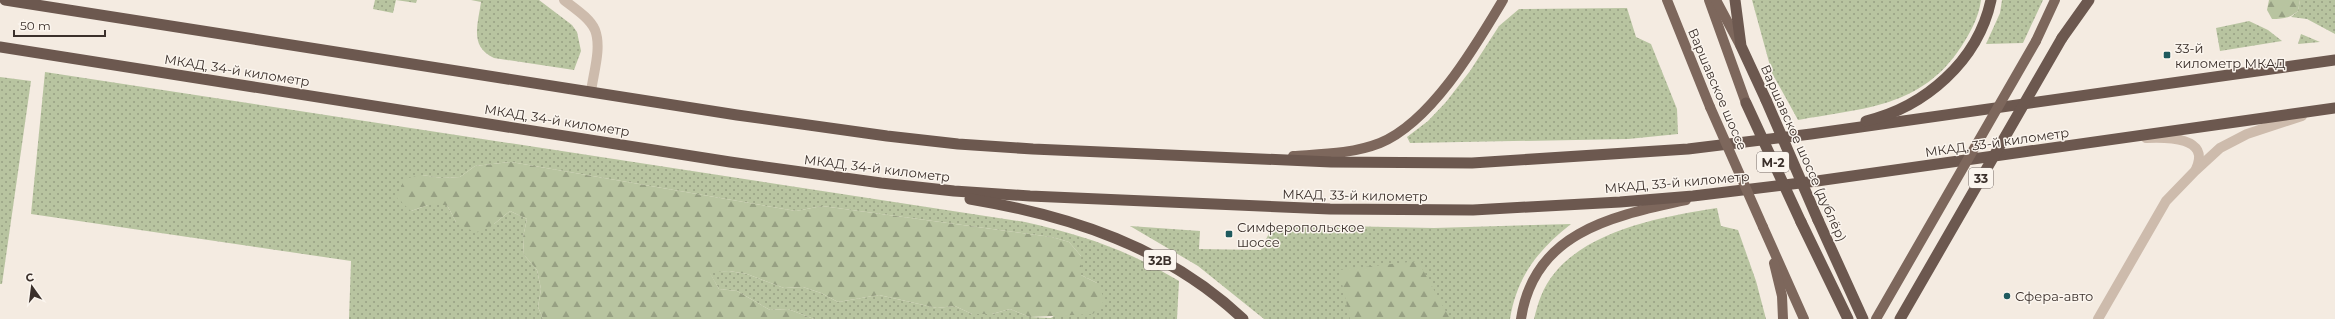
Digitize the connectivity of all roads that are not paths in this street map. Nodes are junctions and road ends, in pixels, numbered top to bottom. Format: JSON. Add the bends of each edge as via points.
{"nodes":[{"id":1,"x":5,"y":0,"type":"edge"},
{"id":2,"x":564,"y":0,"type":"edge"},
{"id":3,"x":1503,"y":0,"type":"edge"},
{"id":4,"x":1667,"y":0,"type":"edge"},
{"id":5,"x":1709,"y":0,"type":"edge"},
{"id":6,"x":1716,"y":0,"type":"edge"},
{"id":7,"x":1735,"y":0,"type":"edge"},
{"id":8,"x":1991,"y":0,"type":"edge"},
{"id":9,"x":2055,"y":0,"type":"edge"},
{"id":10,"x":2090,"y":0,"type":"edge"},
{"id":11,"x":1741,"y":46,"type":"junction"},
{"id":12,"x":0,"y":47,"type":"edge"},
{"id":13,"x":2335,"y":60,"type":"edge"},
{"id":14,"x":591,"y":92,"type":"junction"},
{"id":15,"x":1746,"y":103,"type":"joint"},
{"id":16,"x":2331,"y":109,"type":"edge"},
{"id":17,"x":1811,"y":134,"type":"junction"},
{"id":18,"x":2110,"y":140,"type":"junction"},
{"id":19,"x":1255,"y":160,"type":"junction"},
{"id":20,"x":2195,"y":171,"type":"junction"},
{"id":21,"x":881,"y":183,"type":"junction"},
{"id":22,"x":1755,"y":189,"type":"junction"},
{"id":23,"x":1112,"y":201,"type":"joint"},
{"id":24,"x":1763,"y":227,"type":"junction"},
{"id":25,"x":1240,"y":317,"type":"edge"},
{"id":26,"x":1521,"y":319,"type":"edge"},
{"id":27,"x":1783,"y":319,"type":"edge"},
{"id":28,"x":1804,"y":319,"type":"edge"},
{"id":29,"x":1848,"y":319,"type":"edge"},
{"id":30,"x":1863,"y":319,"type":"edge"},
{"id":31,"x":1876,"y":319,"type":"edge"},
{"id":32,"x":1900,"y":319,"type":"edge"},
{"id":33,"x":2098,"y":319,"type":"edge"}],
"edges":[{"from":1,"to":14,"type":"highway"},
{"from":2,"to":14,"type":"street","via":[[580,12],[595,29],[597,41]]},
{"from":3,"to":19,"type":"main road","via":[[1436,98],[1418,118],[1399,133],[1380,142],[1344,152]]},
{"from":4,"to":24,"type":"main road","name":"Варшавское шоссе","number":"М-2","bridge":true,"via":[[1710,107]]},
{"from":5,"to":15,"type":"main road","name":"Варшавское шоссе","number":"М-2"},
{"from":6,"to":11,"type":"main road","name":"Варшавское шоссе (дублёр)"},
{"from":7,"to":11,"type":"highway"},
{"from":8,"to":17,"type":"highway","via":[[1977,38],[1960,63],[1939,85],[1912,104],[1878,118]]},
{"from":9,"to":31,"type":"main road","bridge":true,"via":[[2036,41]]},
{"from":10,"to":32,"type":"highway","number":"33","bridge":true,"via":[[2062,38]]},
{"from":11,"to":30,"type":"highway","name":"Варшавское шоссе (дублёр)","bridge":true},
{"from":12,"to":21,"type":"highway","name":"МКАД, 34-й километр","via":[[730,162]]},
{"from":13,"to":17,"type":"highway"},
{"from":14,"to":19,"type":"highway","via":[[887,136],[958,144]]},
{"from":15,"to":29,"type":"highway","name":"Варшавское шоссе","number":"М-2","bridge":true},
{"from":16,"to":18,"type":"highway","name":"МКАД, 33-й километр"},
{"from":16,"to":20,"type":"street","via":[[2247,134],[2220,148]]},
{"from":17,"to":19,"type":"highway","via":[[1688,148],[1534,160],[1402,163]]},
{"from":18,"to":20,"type":"street","via":[[2182,140],[2193,145],[2199,153]]},
{"from":18,"to":22,"type":"highway","name":"МКАД, 33-й километр"},
{"from":20,"to":33,"type":"street","via":[[2166,201]]},
{"from":21,"to":23,"type":"highway","name":"МКАД, 34-й километр","via":[[954,191]]},
{"from":21,"to":25,"type":"highway","number":"32B","via":[[996,203],[1066,220],[1113,235],[1185,275]]},
{"from":22,"to":23,"type":"highway","name":"МКАД, 33-й километр","via":[[1620,202],[1473,210],[1330,209]]},
{"from":22,"to":26,"type":"main road","via":[[1634,211],[1599,222],[1576,234],[1557,249],[1542,268],[1530,288]]},
{"from":24,"to":27,"type":"main road","via":[[1782,296]]},
{"from":24,"to":28,"type":"main road","name":"Варшавское шоссе","number":"М-2"}]}
